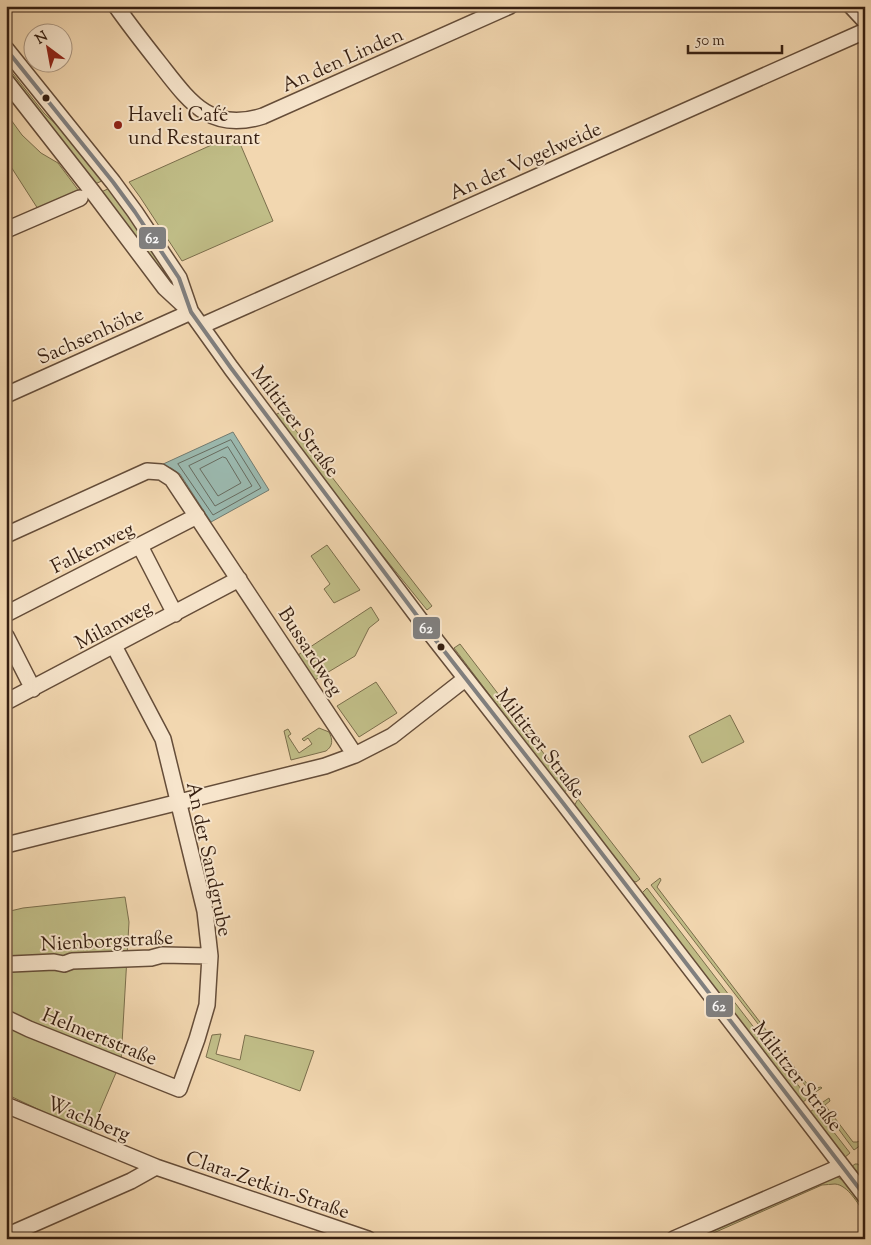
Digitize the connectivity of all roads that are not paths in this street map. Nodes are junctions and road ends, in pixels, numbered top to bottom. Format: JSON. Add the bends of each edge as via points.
{"nodes":[{"id":1,"x":116,"y":6,"type":"edge"},
{"id":2,"x":510,"y":6,"type":"edge"},
{"id":3,"x":851,"y":6,"type":"edge"},
{"id":4,"x":865,"y":21,"type":"edge"},
{"id":5,"x":865,"y":31,"type":"edge"},
{"id":6,"x":6,"y":49,"type":"edge"},
{"id":7,"x":6,"y":81,"type":"edge"},
{"id":8,"x":80,"y":198,"type":"dead end"},
{"id":9,"x":6,"y":230,"type":"edge"},
{"id":10,"x":191,"y":312,"type":"junction"},
{"id":11,"x":201,"y":326,"type":"junction"},
{"id":12,"x":6,"y":395,"type":"edge"},
{"id":13,"x":197,"y":516,"type":"junction"},
{"id":14,"x":6,"y":534,"type":"edge"},
{"id":15,"x":140,"y":546,"type":"junction"},
{"id":16,"x":239,"y":579,"type":"junction"},
{"id":17,"x":6,"y":614,"type":"edge"},
{"id":18,"x":175,"y":614,"type":"junction"},
{"id":19,"x":6,"y":636,"type":"edge"},
{"id":20,"x":114,"y":646,"type":"junction"},
{"id":21,"x":465,"y":679,"type":"junction"},
{"id":22,"x":33,"y":688,"type":"junction"},
{"id":23,"x":6,"y":702,"type":"edge"},
{"id":24,"x":355,"y":756,"type":"junction"},
{"id":25,"x":178,"y":802,"type":"junction"},
{"id":26,"x":6,"y":845,"type":"edge"},
{"id":27,"x":210,"y":956,"type":"junction"},
{"id":28,"x":6,"y":963,"type":"edge"},
{"id":29,"x":6,"y":1018,"type":"edge"},
{"id":30,"x":179,"y":1089,"type":"joint"},
{"id":31,"x":6,"y":1106,"type":"edge"},
{"id":32,"x":842,"y":1166,"type":"junction"},
{"id":33,"x":156,"y":1167,"type":"junction"},
{"id":34,"x":865,"y":1196,"type":"edge"},
{"id":35,"x":6,"y":1236,"type":"edge"},
{"id":36,"x":368,"y":1239,"type":"edge"},
{"id":37,"x":674,"y":1239,"type":"edge"}],
"edges":[{"from":1,"to":2,"type":"street","name":"An den Linden","via":[[187,99],[208,114],[241,121],[263,116]]},
{"from":3,"to":4,"type":"street"},
{"from":5,"to":11,"type":"street","name":"An der Vogelweide"},
{"from":6,"to":10,"type":"street","name":"Miltitzer Straße","via":[[114,182],[179,278]]},
{"from":7,"to":10,"type":"street","name":"Miltitzer Straße","via":[[165,288]]},
{"from":8,"to":9,"type":"street"},
{"from":10,"to":11,"type":"street","name":"Miltitzer Straße"},
{"from":10,"to":12,"type":"street","name":"Sachsenhöhe"},
{"from":11,"to":21,"type":"street","name":"Miltitzer Straße"},
{"from":13,"to":14,"type":"street","name":"Bussardweg","via":[[172,479],[161,472],[147,471]]},
{"from":13,"to":15,"type":"street","name":"Falkenweg"},
{"from":13,"to":16,"type":"street","name":"Bussardweg"},
{"from":15,"to":17,"type":"street","name":"Falkenweg"},
{"from":15,"to":18,"type":"street"},
{"from":16,"to":18,"type":"street","name":"Milanweg"},
{"from":16,"to":24,"type":"street","name":"Bussardweg"},
{"from":18,"to":20,"type":"street","name":"Milanweg"},
{"from":19,"to":22,"type":"street"},
{"from":20,"to":22,"type":"street","name":"Milanweg"},
{"from":20,"to":25,"type":"street","name":"An der Sandgrube","via":[[163,739]]},
{"from":21,"to":24,"type":"street","via":[[392,736]]},
{"from":21,"to":32,"type":"street","name":"Miltitzer Straße"},
{"from":22,"to":23,"type":"street","name":"Milanweg"},
{"from":24,"to":25,"type":"street"},
{"from":25,"to":26,"type":"street"},
{"from":25,"to":27,"type":"street","name":"An der Sandgrube","via":[[205,911]]},
{"from":27,"to":28,"type":"street","name":"Nienborgstraße","via":[[162,955],[64,964]]},
{"from":27,"to":30,"type":"street","name":"An der Sandgrube","via":[[206,1005]]},
{"from":29,"to":30,"type":"street","name":"Helmertstraße"},
{"from":31,"to":33,"type":"street","name":"Wachberg"},
{"from":32,"to":34,"type":"street","name":"Miltitzer Straße"},
{"from":32,"to":37,"type":"street"},
{"from":33,"to":35,"type":"street","via":[[139,1178]]},
{"from":33,"to":36,"type":"street","name":"Clara-Zetkin-Straße"}]}
